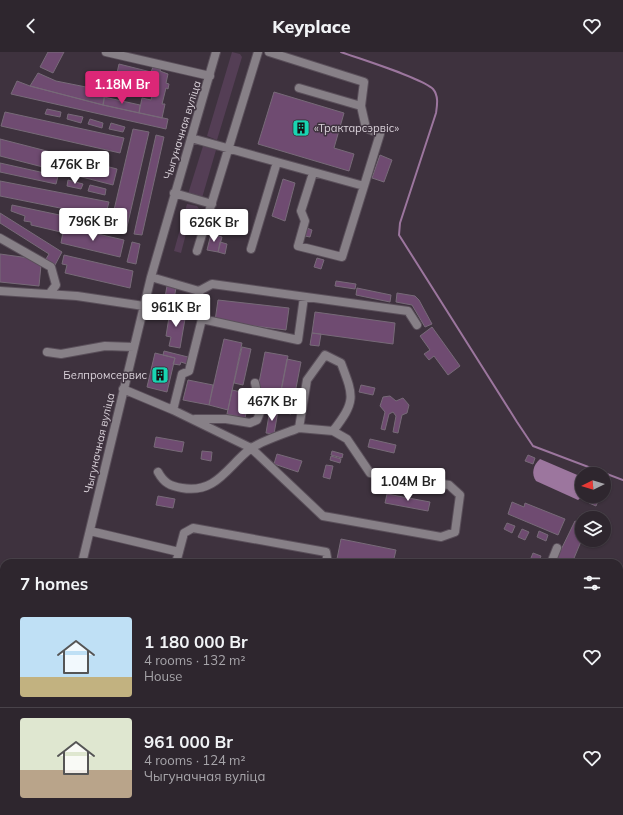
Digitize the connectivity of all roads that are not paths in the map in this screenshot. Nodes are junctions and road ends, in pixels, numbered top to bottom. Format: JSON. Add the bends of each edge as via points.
{"nodes":[{"id":1,"x":106,"y":52,"type":"edge"},
{"id":2,"x":216,"y":52,"type":"edge"},
{"id":3,"x":258,"y":52,"type":"edge"},
{"id":4,"x":269,"y":52,"type":"edge"},
{"id":5,"x":210,"y":76,"type":"junction"},
{"id":6,"x":300,"y":88,"type":"dead end"},
{"id":7,"x":361,"y":106,"type":"junction"},
{"id":8,"x":191,"y":138,"type":"junction"},
{"id":9,"x":228,"y":149,"type":"junction"},
{"id":10,"x":277,"y":162,"type":"junction"},
{"id":11,"x":313,"y":173,"type":"junction"},
{"id":12,"x":364,"y":186,"type":"junction"},
{"id":13,"x":174,"y":193,"type":"junction"},
{"id":14,"x":212,"y":204,"type":"junction"},
{"id":15,"x":0,"y":238,"type":"edge"},
{"id":16,"x":251,"y":249,"type":"dead end"},
{"id":17,"x":197,"y":251,"type":"dead end"},
{"id":18,"x":151,"y":277,"type":"junction"},
{"id":19,"x":0,"y":291,"type":"edge"},
{"id":20,"x":199,"y":291,"type":"junction"},
{"id":21,"x":50,"y":293,"type":"junction"},
{"id":22,"x":304,"y":297,"type":"junction"},
{"id":23,"x":144,"y":306,"type":"junction"},
{"id":24,"x":202,"y":319,"type":"junction"},
{"id":25,"x":417,"y":325,"type":"dead end"},
{"id":26,"x":134,"y":347,"type":"junction"},
{"id":27,"x":47,"y":352,"type":"dead end"},
{"id":28,"x":255,"y":383,"type":"dead end"},
{"id":29,"x":123,"y":389,"type":"junction"},
{"id":30,"x":173,"y":410,"type":"junction"},
{"id":31,"x":192,"y":419,"type":"junction"},
{"id":32,"x":298,"y":428,"type":"junction"},
{"id":33,"x":333,"y":432,"type":"junction"},
{"id":34,"x":251,"y":448,"type":"junction"},
{"id":35,"x":158,"y":472,"type":"dead end"},
{"id":36,"x":90,"y":531,"type":"junction"},
{"id":37,"x":557,"y":548,"type":"dead end"},
{"id":38,"x":179,"y":552,"type":"junction"},
{"id":39,"x":83,"y":559,"type":"edge"},
{"id":40,"x":177,"y":559,"type":"edge"},
{"id":41,"x":327,"y":559,"type":"edge"},
{"id":42,"x":553,"y":559,"type":"edge"}],
"edges":[{"from":1,"to":5,"type":"street"},
{"from":2,"to":5,"type":"street","name":"Чыгуначная вуліца"},
{"from":3,"to":9,"type":"street"},
{"from":4,"to":7,"type":"street","via":[[364,82]]},
{"from":5,"to":8,"type":"street","name":"Чыгуначная вуліца"},
{"from":6,"to":7,"type":"street"},
{"from":7,"to":12,"type":"street","via":[[366,128],[380,134]]},
{"from":8,"to":9,"type":"street"},
{"from":8,"to":13,"type":"street","name":"Чыгуначная вуліца"},
{"from":9,"to":10,"type":"street"},
{"from":9,"to":14,"type":"street"},
{"from":10,"to":11,"type":"street"},
{"from":10,"to":16,"type":"street"},
{"from":11,"to":12,"type":"street"},
{"from":11,"to":12,"type":"street","via":[[301,211],[305,221],[298,246],[327,254],[342,257]]},
{"from":13,"to":14,"type":"street"},
{"from":13,"to":18,"type":"street","name":"Чыгуначная вуліца"},
{"from":14,"to":17,"type":"street"},
{"from":15,"to":21,"type":"street","via":[[51,267],[56,285]]},
{"from":18,"to":20,"type":"street"},
{"from":18,"to":23,"type":"street","name":"Чыгуначная вуліца"},
{"from":19,"to":21,"type":"street"},
{"from":20,"to":22,"type":"street","via":[[212,284]]},
{"from":20,"to":24,"type":"street"},
{"from":21,"to":23,"type":"street"},
{"from":22,"to":24,"type":"street","via":[[298,340]]},
{"from":22,"to":25,"type":"street","via":[[408,311]]},
{"from":23,"to":26,"type":"street","name":"Чыгуначная вуліца"},
{"from":24,"to":30,"type":"street","via":[[189,371],[182,374]]},
{"from":26,"to":27,"type":"street","via":[[105,346],[61,354]]},
{"from":26,"to":29,"type":"street","name":"Чыгуначная вуліца"},
{"from":28,"to":31,"type":"street","via":[[261,410],[257,420],[250,423],[226,419]]},
{"from":29,"to":30,"type":"street"},
{"from":29,"to":36,"type":"street","name":"Чыгуначная вуліца"},
{"from":30,"to":31,"type":"street"},
{"from":31,"to":34,"type":"street"},
{"from":32,"to":33,"type":"street"},
{"from":32,"to":33,"type":"street","via":[[307,380],[325,355],[341,363],[351,390],[348,412]]},
{"from":32,"to":34,"type":"street"},
{"from":33,"to":34,"type":"street","via":[[347,439],[370,473],[449,485],[460,495],[455,532],[441,537],[323,516]]},
{"from":34,"to":35,"type":"street","via":[[232,468],[207,487],[193,490],[174,487],[163,482]]},
{"from":36,"to":38,"type":"street"},
{"from":36,"to":39,"type":"street","name":"Чыгуначная вуліца"},
{"from":37,"to":42,"type":"street"},
{"from":38,"to":40,"type":"street"},
{"from":38,"to":41,"type":"street","via":[[184,533],[193,528],[326,552]]}]}
